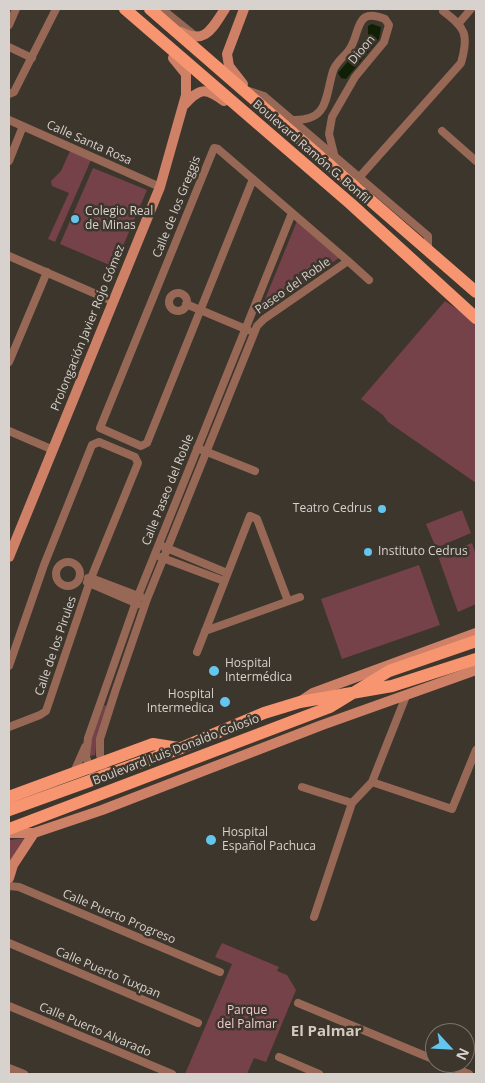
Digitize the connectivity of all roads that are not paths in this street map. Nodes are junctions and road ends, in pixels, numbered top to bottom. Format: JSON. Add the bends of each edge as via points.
{"nodes":[{"id":1,"x":16,"y":9,"type":"edge"},
{"id":2,"x":56,"y":9,"type":"edge"},
{"id":3,"x":125,"y":9,"type":"edge"},
{"id":4,"x":150,"y":9,"type":"edge"},
{"id":5,"x":162,"y":9,"type":"edge"},
{"id":6,"x":225,"y":9,"type":"edge"},
{"id":7,"x":244,"y":9,"type":"edge"},
{"id":8,"x":444,"y":9,"type":"edge"},
{"id":9,"x":471,"y":9,"type":"edge"},
{"id":10,"x":459,"y":23,"type":"junction"},
{"id":11,"x":9,"y":24,"type":"edge"},
{"id":12,"x":146,"y":27,"type":"junction"},
{"id":13,"x":174,"y":29,"type":"junction"},
{"id":14,"x":197,"y":37,"type":"junction"},
{"id":15,"x":9,"y":47,"type":"edge"},
{"id":16,"x":32,"y":58,"type":"junction"},
{"id":17,"x":331,"y":82,"type":"junction"},
{"id":18,"x":245,"y":90,"type":"junction"},
{"id":19,"x":346,"y":91,"type":"junction"},
{"id":20,"x":10,"y":94,"type":"edge"},
{"id":21,"x":183,"y":106,"type":"junction"},
{"id":22,"x":321,"y":110,"type":"junction"},
{"id":23,"x":332,"y":117,"type":"junction"},
{"id":24,"x":9,"y":120,"type":"edge"},
{"id":25,"x":293,"y":120,"type":"junction"},
{"id":26,"x":23,"y":126,"type":"junction"},
{"id":27,"x":266,"y":131,"type":"junction"},
{"id":28,"x":442,"y":131,"type":"dead end"},
{"id":29,"x":335,"y":158,"type":"junction"},
{"id":30,"x":9,"y":161,"type":"edge"},
{"id":31,"x":476,"y":161,"type":"edge"},
{"id":32,"x":164,"y":166,"type":"junction"},
{"id":33,"x":253,"y":179,"type":"junction"},
{"id":34,"x":148,"y":182,"type":"junction"},
{"id":35,"x":356,"y":182,"type":"junction"},
{"id":36,"x":160,"y":187,"type":"junction"},
{"id":37,"x":350,"y":204,"type":"junction"},
{"id":38,"x":292,"y":213,"type":"junction"},
{"id":39,"x":408,"y":232,"type":"junction"},
{"id":40,"x":428,"y":250,"type":"junction"},
{"id":41,"x":9,"y":256,"type":"edge"},
{"id":42,"x":348,"y":261,"type":"junction"},
{"id":43,"x":414,"y":261,"type":"junction"},
{"id":44,"x":46,"y":272,"type":"junction"},
{"id":45,"x":369,"y":280,"type":"dead end"},
{"id":46,"x":476,"y":292,"type":"edge"},
{"id":47,"x":154,"y":293,"type":"junction"},
{"id":48,"x":169,"y":299,"type":"junction"},
{"id":49,"x":112,"y":301,"type":"junction"},
{"id":50,"x":186,"y":304,"type":"junction"},
{"id":51,"x":476,"y":308,"type":"edge"},
{"id":52,"x":200,"y":310,"type":"junction"},
{"id":53,"x":476,"y":318,"type":"edge"},
{"id":54,"x":245,"y":328,"type":"junction"},
{"id":55,"x":255,"y":332,"type":"junction"},
{"id":56,"x":9,"y":362,"type":"edge"},
{"id":57,"x":9,"y":431,"type":"edge"},
{"id":58,"x":197,"y":448,"type":"junction"},
{"id":59,"x":51,"y":449,"type":"junction"},
{"id":60,"x":208,"y":452,"type":"junction"},
{"id":61,"x":255,"y":471,"type":"dead end"},
{"id":62,"x":158,"y":544,"type":"junction"},
{"id":63,"x":167,"y":548,"type":"junction"},
{"id":64,"x":154,"y":555,"type":"junction"},
{"id":65,"x":9,"y":557,"type":"edge"},
{"id":66,"x":163,"y":558,"type":"junction"},
{"id":67,"x":194,"y":559,"type":"junction"},
{"id":68,"x":44,"y":565,"type":"junction"},
{"id":69,"x":191,"y":568,"type":"junction"},
{"id":70,"x":56,"y":569,"type":"junction"},
{"id":71,"x":227,"y":573,"type":"junction"},
{"id":72,"x":86,"y":580,"type":"junction"},
{"id":73,"x":224,"y":582,"type":"junction"},
{"id":74,"x":300,"y":597,"type":"dead end"},
{"id":75,"x":136,"y":599,"type":"junction"},
{"id":76,"x":288,"y":601,"type":"junction"},
{"id":77,"x":146,"y":602,"type":"junction"},
{"id":78,"x":205,"y":631,"type":"junction"},
{"id":79,"x":476,"y":633,"type":"edge"},
{"id":80,"x":476,"y":640,"type":"edge"},
{"id":81,"x":197,"y":652,"type":"dead end"},
{"id":82,"x":476,"y":659,"type":"edge"},
{"id":83,"x":9,"y":666,"type":"edge"},
{"id":84,"x":476,"y":670,"type":"edge"},
{"id":85,"x":406,"y":696,"type":"junction"},
{"id":86,"x":300,"y":702,"type":"junction"},
{"id":87,"x":9,"y":727,"type":"edge"},
{"id":88,"x":88,"y":738,"type":"junction"},
{"id":89,"x":181,"y":748,"type":"junction"},
{"id":90,"x":476,"y":750,"type":"edge"},
{"id":91,"x":95,"y":765,"type":"junction"},
{"id":92,"x":74,"y":772,"type":"junction"},
{"id":93,"x":106,"y":776,"type":"junction"},
{"id":94,"x":94,"y":780,"type":"junction"},
{"id":95,"x":372,"y":782,"type":"junction"},
{"id":96,"x":302,"y":787,"type":"dead end"},
{"id":97,"x":9,"y":796,"type":"edge"},
{"id":98,"x":352,"y":803,"type":"junction"},
{"id":99,"x":9,"y":810,"type":"edge"},
{"id":100,"x":9,"y":831,"type":"edge"},
{"id":101,"x":34,"y":833,"type":"junction"},
{"id":102,"x":9,"y":878,"type":"edge"},
{"id":103,"x":9,"y":886,"type":"edge"},
{"id":104,"x":314,"y":917,"type":"dead end"},
{"id":105,"x":9,"y":943,"type":"edge"},
{"id":106,"x":220,"y":972,"type":"dead end"},
{"id":107,"x":298,"y":1002,"type":"dead end"},
{"id":108,"x":9,"y":1006,"type":"edge"},
{"id":109,"x":198,"y":1023,"type":"dead end"},
{"id":110,"x":425,"y":1056,"type":"edge"},
{"id":111,"x":280,"y":1057,"type":"dead end"},
{"id":112,"x":9,"y":1068,"type":"edge"},
{"id":113,"x":24,"y":1074,"type":"edge"},
{"id":114,"x":172,"y":1074,"type":"edge"},
{"id":115,"x":319,"y":1074,"type":"edge"}],
"edges":[{"from":1,"to":11,"type":"street"},
{"from":2,"to":16,"type":"street"},
{"from":3,"to":12,"type":"main road","name":"Boulevard Ramón G. Bonfil"},
{"from":4,"to":13,"type":"main road","name":"Boulevard Ramón G. Bonfil"},
{"from":5,"to":14,"type":"street"},
{"from":6,"to":14,"type":"street","via":[[212,29]]},
{"from":7,"to":18,"type":"street","via":[[227,54],[229,66],[243,82]]},
{"from":8,"to":10,"type":"street"},
{"from":9,"to":10,"type":"street"},
{"from":10,"to":35,"type":"street","via":[[466,43],[461,63]]},
{"from":12,"to":21,"type":"street","name":"Prolongación Javier Rojo Gómez","via":[[184,70],[187,84]]},
{"from":12,"to":27,"type":"main road","name":"Boulevard Ramón G. Bonfil"},
{"from":13,"to":14,"type":"street","via":[[192,38]]},
{"from":13,"to":18,"type":"main road","name":"Boulevard Ramón G. Bonfil"},
{"from":15,"to":16,"type":"street"},
{"from":16,"to":20,"type":"street"},
{"from":17,"to":19,"type":"street","via":[[338,91]]},
{"from":17,"to":19,"type":"street","name":"Dioon","via":[[334,68],[354,42],[362,19],[370,16],[385,19],[389,25],[384,42]]},
{"from":17,"to":22,"type":"street","name":"Dioon"},
{"from":18,"to":25,"type":"street","name":"Boulevard Ramón G. Bonfil","via":[[264,96]]},
{"from":18,"to":35,"type":"main road","name":"Boulevard Ramón G. Bonfil"},
{"from":19,"to":23,"type":"street","name":"Dioon"},
{"from":21,"to":27,"type":"street","via":[[200,92],[211,92]]},
{"from":21,"to":32,"type":"street","name":"Prolongación Javier Rojo Gómez"},
{"from":22,"to":23,"type":"street"},
{"from":22,"to":25,"type":"street","via":[[311,118]]},
{"from":23,"to":29,"type":"street","name":"Dioon","via":[[329,134]]},
{"from":24,"to":26,"type":"street","name":"Calle Santa Rosa"},
{"from":25,"to":29,"type":"street","name":"Boulevard Ramón G. Bonfil"},
{"from":26,"to":30,"type":"street"},
{"from":26,"to":34,"type":"street","name":"Calle Santa Rosa"},
{"from":27,"to":37,"type":"main road","name":"Boulevard Ramón G. Bonfil"},
{"from":28,"to":31,"type":"street"},
{"from":29,"to":35,"type":"street","name":"Boulevard Ramón G. Bonfil"},
{"from":32,"to":34,"type":"street","via":[[158,176]]},
{"from":32,"to":36,"type":"street","name":"Prolongación Javier Rojo Gómez"},
{"from":33,"to":38,"type":"street","name":"Calle de los Greggis"},
{"from":33,"to":47,"type":"street","name":"Calle de los Greggis","via":[[214,148]]},
{"from":33,"to":52,"type":"street"},
{"from":34,"to":36,"type":"street","name":"Calle Santa Rosa"},
{"from":35,"to":39,"type":"main road","name":"Boulevard Ramón G. Bonfil"},
{"from":35,"to":40,"type":"street","name":"Boulevard Ramón G. Bonfil","via":[[428,236]]},
{"from":36,"to":49,"type":"street","name":"Prolongación Javier Rojo Gómez"},
{"from":37,"to":39,"type":"main road","via":[[398,241],[407,239]]},
{"from":37,"to":43,"type":"main road","name":"Boulevard Ramón G. Bonfil"},
{"from":38,"to":42,"type":"street","name":"Paseo del Roble"},
{"from":38,"to":54,"type":"street","name":"Calle Paseo del Roble"},
{"from":39,"to":40,"type":"main road","name":"Boulevard Ramón G. Bonfil"},
{"from":40,"to":43,"type":"main road","via":[[414,250]]},
{"from":40,"to":46,"type":"main road","name":"Boulevard Ramón G. Bonfil"},
{"from":41,"to":44,"type":"street"},
{"from":42,"to":45,"type":"street","name":"Paseo del Roble"},
{"from":42,"to":55,"type":"street","name":"Paseo del Roble","via":[[264,319]]},
{"from":43,"to":51,"type":"main road","via":[[435,272]]},
{"from":43,"to":53,"type":"main road","name":"Boulevard Ramón G. Bonfil"},
{"from":44,"to":49,"type":"street"},
{"from":44,"to":56,"type":"street"},
{"from":47,"to":48,"type":"street"},
{"from":47,"to":52,"type":"street","name":"Calle de los Greggis","via":[[100,428],[145,446]]},
{"from":48,"to":50,"type":"street","via":[[172,294],[181,294]]},
{"from":48,"to":50,"type":"street","via":[[171,308],[176,310],[181,310]]},
{"from":49,"to":59,"type":"street","name":"Prolongación Javier Rojo Gómez"},
{"from":50,"to":52,"type":"street"},
{"from":52,"to":54,"type":"street"},
{"from":54,"to":55,"type":"street"},
{"from":54,"to":58,"type":"street","name":"Calle Paseo del Roble"},
{"from":55,"to":60,"type":"street","name":"Calle Paseo del Roble"},
{"from":57,"to":59,"type":"street"},
{"from":58,"to":60,"type":"street"},
{"from":58,"to":62,"type":"street","name":"Calle Paseo del Roble"},
{"from":59,"to":65,"type":"street","name":"Prolongación Javier Rojo Gómez"},
{"from":60,"to":61,"type":"street"},
{"from":60,"to":63,"type":"street","name":"Calle Paseo del Roble"},
{"from":62,"to":63,"type":"street"},
{"from":62,"to":64,"type":"street","name":"Calle Paseo del Roble"},
{"from":63,"to":66,"type":"street","name":"Calle Paseo del Roble"},
{"from":63,"to":67,"type":"street"},
{"from":64,"to":66,"type":"street"},
{"from":64,"to":75,"type":"street","name":"Calle Paseo del Roble"},
{"from":66,"to":69,"type":"street"},
{"from":66,"to":77,"type":"street","name":"Calle Paseo del Roble"},
{"from":67,"to":69,"type":"street"},
{"from":67,"to":71,"type":"street"},
{"from":68,"to":70,"type":"street"},
{"from":68,"to":72,"type":"street","name":"Calle de los Pirules","via":[[95,442],[138,460]]},
{"from":68,"to":83,"type":"street"},
{"from":69,"to":73,"type":"street"},
{"from":70,"to":72,"type":"street","via":[[65,562],[72,562]]},
{"from":70,"to":72,"type":"street","via":[[58,581],[64,586]]},
{"from":71,"to":73,"type":"street"},
{"from":71,"to":76,"type":"street","via":[[250,516],[257,519]]},
{"from":72,"to":75,"type":"street"},
{"from":72,"to":87,"type":"street","name":"Calle de los Pirules","via":[[43,714]]},
{"from":73,"to":78,"type":"street"},
{"from":74,"to":76,"type":"street"},
{"from":75,"to":77,"type":"street"},
{"from":75,"to":88,"type":"street","name":"Calle Paseo del Roble"},
{"from":76,"to":78,"type":"street"},
{"from":77,"to":91,"type":"street","name":"Calle Paseo del Roble","via":[[100,739]]},
{"from":78,"to":81,"type":"street"},
{"from":79,"to":86,"type":"street","via":[[313,693]]},
{"from":80,"to":100,"type":"main road","name":"Boulevard Luis Donaldo Colosio","via":[[390,671],[330,707]]},
{"from":82,"to":86,"type":"main road","name":"Boulevard Luis Donaldo Colosio","via":[[392,686]]},
{"from":84,"to":85,"type":"street"},
{"from":85,"to":95,"type":"street"},
{"from":85,"to":101,"type":"street"},
{"from":86,"to":89,"type":"main road","name":"Boulevard Luis Donaldo Colosio","via":[[264,712]]},
{"from":88,"to":91,"type":"street","name":"Calle Paseo del Roble","via":[[86,749]]},
{"from":88,"to":92,"type":"street"},
{"from":89,"to":91,"type":"main road","via":[[153,744]]},
{"from":89,"to":93,"type":"main road","name":"Boulevard Luis Donaldo Colosio"},
{"from":90,"to":95,"type":"street","via":[[452,810]]},
{"from":91,"to":92,"type":"main road"},
{"from":91,"to":93,"type":"street","name":"Calle Paseo del Roble"},
{"from":91,"to":94,"type":"street","name":"Calle Paseo del Roble"},
{"from":92,"to":97,"type":"main road"},
{"from":93,"to":94,"type":"main road","name":"Boulevard Luis Donaldo Colosio"},
{"from":94,"to":99,"type":"main road","name":"Boulevard Luis Donaldo Colosio"},
{"from":95,"to":98,"type":"street"},
{"from":96,"to":98,"type":"street"},
{"from":98,"to":104,"type":"street"},
{"from":100,"to":101,"type":"street"},
{"from":101,"to":102,"type":"street"},
{"from":103,"to":106,"type":"street","name":"Calle Puerto Progreso","via":[[19,887]]},
{"from":105,"to":109,"type":"street","name":"Calle Puerto Tuxpan"},
{"from":107,"to":110,"type":"street"},
{"from":108,"to":114,"type":"street","name":"Calle Puerto Alvarado"},
{"from":111,"to":115,"type":"street"},
{"from":112,"to":113,"type":"street"}]}
